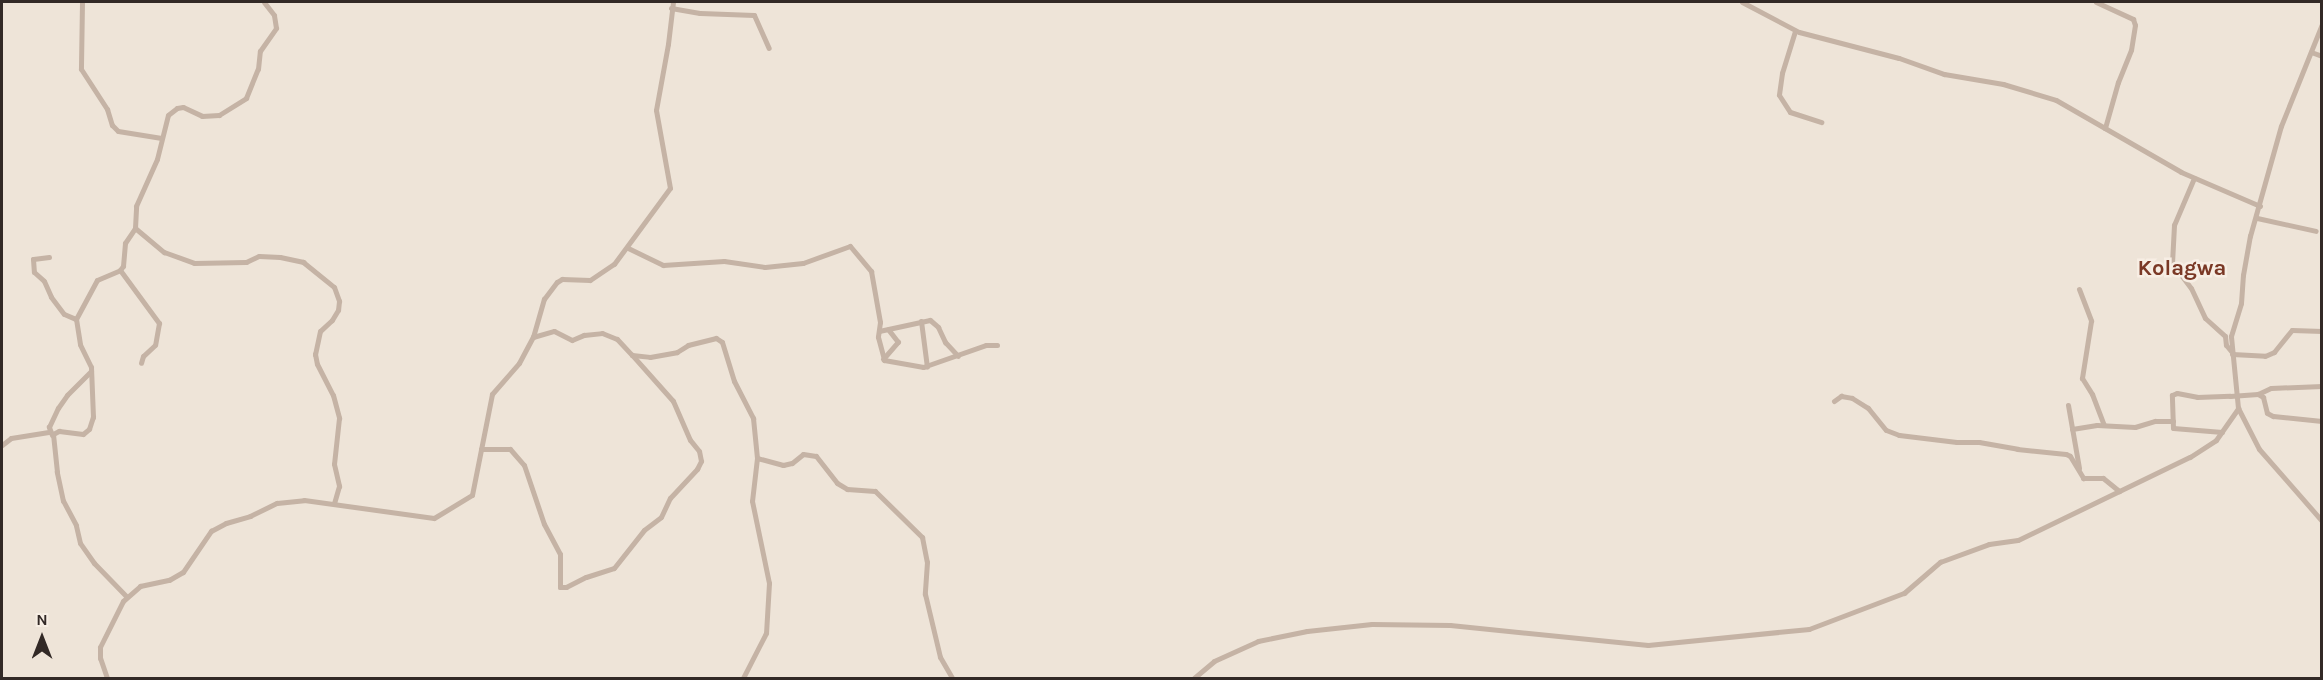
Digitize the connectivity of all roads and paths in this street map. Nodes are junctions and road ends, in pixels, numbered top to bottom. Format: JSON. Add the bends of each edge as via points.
{"nodes":[{"id":1,"x":82,"y":2,"type":"edge"},
{"id":2,"x":264,"y":2,"type":"edge"},
{"id":3,"x":1742,"y":2,"type":"edge"},
{"id":4,"x":2096,"y":2,"type":"edge"},
{"id":5,"x":672,"y":5,"type":"edge"},
{"id":6,"x":2322,"y":24,"type":"edge"},
{"id":7,"x":1796,"y":31,"type":"junction"},
{"id":8,"x":769,"y":48,"type":"dead end"},
{"id":9,"x":2311,"y":52,"type":"junction"},
{"id":10,"x":2322,"y":56,"type":"edge"},
{"id":11,"x":1821,"y":122,"type":"dead end"},
{"id":12,"x":2105,"y":128,"type":"junction"},
{"id":13,"x":161,"y":138,"type":"junction"},
{"id":14,"x":2194,"y":178,"type":"junction"},
{"id":15,"x":2260,"y":206,"type":"junction"},
{"id":16,"x":2257,"y":218,"type":"junction"},
{"id":17,"x":135,"y":228,"type":"junction"},
{"id":18,"x":2316,"y":231,"type":"dead end"},
{"id":19,"x":628,"y":248,"type":"junction"},
{"id":20,"x":49,"y":257,"type":"dead end"},
{"id":21,"x":120,"y":270,"type":"junction"},
{"id":22,"x":2079,"y":289,"type":"dead end"},
{"id":23,"x":76,"y":320,"type":"junction"},
{"id":24,"x":921,"y":321,"type":"junction"},
{"id":25,"x":888,"y":329,"type":"junction"},
{"id":26,"x":879,"y":332,"type":"junction"},
{"id":27,"x":2322,"y":332,"type":"edge"},
{"id":28,"x":533,"y":337,"type":"junction"},
{"id":29,"x":997,"y":345,"type":"dead end"},
{"id":30,"x":2232,"y":353,"type":"junction"},
{"id":31,"x":632,"y":355,"type":"junction"},
{"id":32,"x":958,"y":356,"type":"junction"},
{"id":33,"x":883,"y":359,"type":"junction"},
{"id":34,"x":141,"y":363,"type":"dead end"},
{"id":35,"x":927,"y":367,"type":"junction"},
{"id":36,"x":91,"y":371,"type":"junction"},
{"id":37,"x":2322,"y":386,"type":"edge"},
{"id":38,"x":2258,"y":394,"type":"junction"},
{"id":39,"x":2237,"y":395,"type":"junction"},
{"id":40,"x":1834,"y":400,"type":"dead end"},
{"id":41,"x":2068,"y":405,"type":"dead end"},
{"id":42,"x":2238,"y":408,"type":"junction"},
{"id":43,"x":2173,"y":421,"type":"junction"},
{"id":44,"x":2322,"y":421,"type":"edge"},
{"id":45,"x":2104,"y":425,"type":"junction"},
{"id":46,"x":2072,"y":429,"type":"junction"},
{"id":47,"x":2222,"y":432,"type":"junction"},
{"id":48,"x":51,"y":433,"type":"junction"},
{"id":49,"x":2,"y":446,"type":"edge"},
{"id":50,"x":481,"y":449,"type":"junction"},
{"id":51,"x":757,"y":458,"type":"junction"},
{"id":52,"x":2080,"y":474,"type":"junction"},
{"id":53,"x":2120,"y":491,"type":"junction"},
{"id":54,"x":334,"y":503,"type":"junction"},
{"id":55,"x":2322,"y":521,"type":"edge"},
{"id":56,"x":126,"y":596,"type":"junction"},
{"id":57,"x":107,"y":678,"type":"edge"},
{"id":58,"x":743,"y":678,"type":"edge"},
{"id":59,"x":952,"y":678,"type":"edge"},
{"id":60,"x":1194,"y":678,"type":"edge"}],
"edges":[{"from":1,"to":13,"type":"street","via":[[81,69],[107,110],[111,124],[118,131]]},
{"from":2,"to":13,"type":"street","via":[[274,15],[276,28],[260,51],[258,69],[246,98],[210,117],[177,108],[168,115]]},
{"from":3,"to":7,"type":"street"},
{"from":4,"to":12,"type":"street","via":[[2133,19],[2135,25],[2131,50]]},
{"from":5,"to":8,"type":"street","via":[[700,13],[754,15]]},
{"from":5,"to":19,"type":"street","via":[[656,110],[670,188]]},
{"from":6,"to":9,"type":"street"},
{"from":7,"to":11,"type":"street","via":[[1779,95],[1790,112]]},
{"from":7,"to":12,"type":"street","via":[[1944,74],[2035,93],[2056,100]]},
{"from":9,"to":10,"type":"street"},
{"from":9,"to":15,"type":"street","via":[[2281,126]]},
{"from":12,"to":14,"type":"street"},
{"from":13,"to":17,"type":"street","via":[[157,159],[136,206]]},
{"from":14,"to":15,"type":"street"},
{"from":14,"to":30,"type":"street","via":[[2174,225],[2172,263],[2192,288],[2205,318],[2225,336]]},
{"from":15,"to":16,"type":"street"},
{"from":16,"to":18,"type":"street"},
{"from":16,"to":30,"type":"street","via":[[2242,275],[2241,303],[2231,336]]},
{"from":17,"to":21,"type":"street","via":[[125,243]]},
{"from":17,"to":54,"type":"street","via":[[164,252],[194,263],[280,257],[303,262],[334,287],[338,310],[320,332],[315,354],[339,418],[334,464],[339,486]]},
{"from":19,"to":26,"type":"street","via":[[663,265],[720,260],[765,267],[802,263],[850,246],[871,271]]},
{"from":19,"to":28,"type":"street","via":[[596,278],[557,282],[541,305]]},
{"from":20,"to":23,"type":"street","via":[[33,260],[34,272],[64,314]]},
{"from":21,"to":23,"type":"street","via":[[97,280]]},
{"from":21,"to":34,"type":"street","via":[[159,323],[155,345]]},
{"from":22,"to":45,"type":"street","via":[[2091,321],[2082,378]]},
{"from":23,"to":36,"type":"street"},
{"from":24,"to":25,"type":"street"},
{"from":24,"to":32,"type":"street","via":[[930,320],[937,325]]},
{"from":24,"to":35,"type":"street"},
{"from":25,"to":26,"type":"street"},
{"from":25,"to":33,"type":"street","via":[[898,342]]},
{"from":26,"to":33,"type":"street"},
{"from":27,"to":30,"type":"street","via":[[2292,330],[2274,352],[2265,356]]},
{"from":28,"to":31,"type":"street","via":[[554,331],[572,340],[602,333],[617,339]]},
{"from":28,"to":50,"type":"street","via":[[514,371],[493,391]]},
{"from":29,"to":32,"type":"street"},
{"from":30,"to":39,"type":"street"},
{"from":31,"to":50,"type":"street","via":[[673,401],[701,461],[670,498],[661,517],[644,530],[614,568],[560,587],[560,554],[546,529],[524,465],[510,449]]},
{"from":31,"to":51,"type":"street","via":[[655,357],[719,339],[734,381],[752,413]]},
{"from":32,"to":35,"type":"street"},
{"from":33,"to":35,"type":"street"},
{"from":36,"to":48,"type":"street","via":[[62,401],[52,418]]},
{"from":36,"to":48,"type":"street","via":[[93,417],[89,429],[83,434]]},
{"from":37,"to":38,"type":"street","via":[[2268,388]]},
{"from":38,"to":39,"type":"street"},
{"from":38,"to":44,"type":"street","via":[[2263,397],[2267,413],[2273,416]]},
{"from":39,"to":42,"type":"street"},
{"from":39,"to":43,"type":"street","via":[[2197,397],[2174,393]]},
{"from":40,"to":52,"type":"street","via":[[1841,396],[1852,398],[1868,408],[1886,430],[1899,435],[2062,453],[2070,456]]},
{"from":41,"to":46,"type":"street"},
{"from":42,"to":47,"type":"street"},
{"from":42,"to":55,"type":"street","via":[[2259,449]]},
{"from":43,"to":45,"type":"street","via":[[2135,427]]},
{"from":43,"to":47,"type":"street","via":[[2174,428]]},
{"from":45,"to":46,"type":"street"},
{"from":46,"to":52,"type":"street"},
{"from":47,"to":53,"type":"street","via":[[2212,444],[2183,462]]},
{"from":48,"to":49,"type":"street","via":[[12,438]]},
{"from":48,"to":56,"type":"street","via":[[63,501],[76,525],[80,543]]},
{"from":50,"to":54,"type":"street","via":[[472,495],[437,518]]},
{"from":51,"to":58,"type":"street","via":[[752,501],[768,576],[769,606],[764,640]]},
{"from":51,"to":59,"type":"street","via":[[783,465],[802,454],[816,456],[837,483],[847,489],[875,491],[919,533],[925,544],[925,594],[938,650]]},
{"from":52,"to":53,"type":"street","via":[[2085,479],[2103,478]]},
{"from":53,"to":60,"type":"street","via":[[2018,540],[1989,544],[1940,562],[1904,593],[1809,629],[1648,645],[1450,625],[1372,624],[1264,639],[1214,661]]},
{"from":54,"to":56,"type":"street","via":[[283,501],[226,523],[211,531],[183,572],[169,580],[140,586]]},
{"from":56,"to":57,"type":"street","via":[[100,647]]}]}
